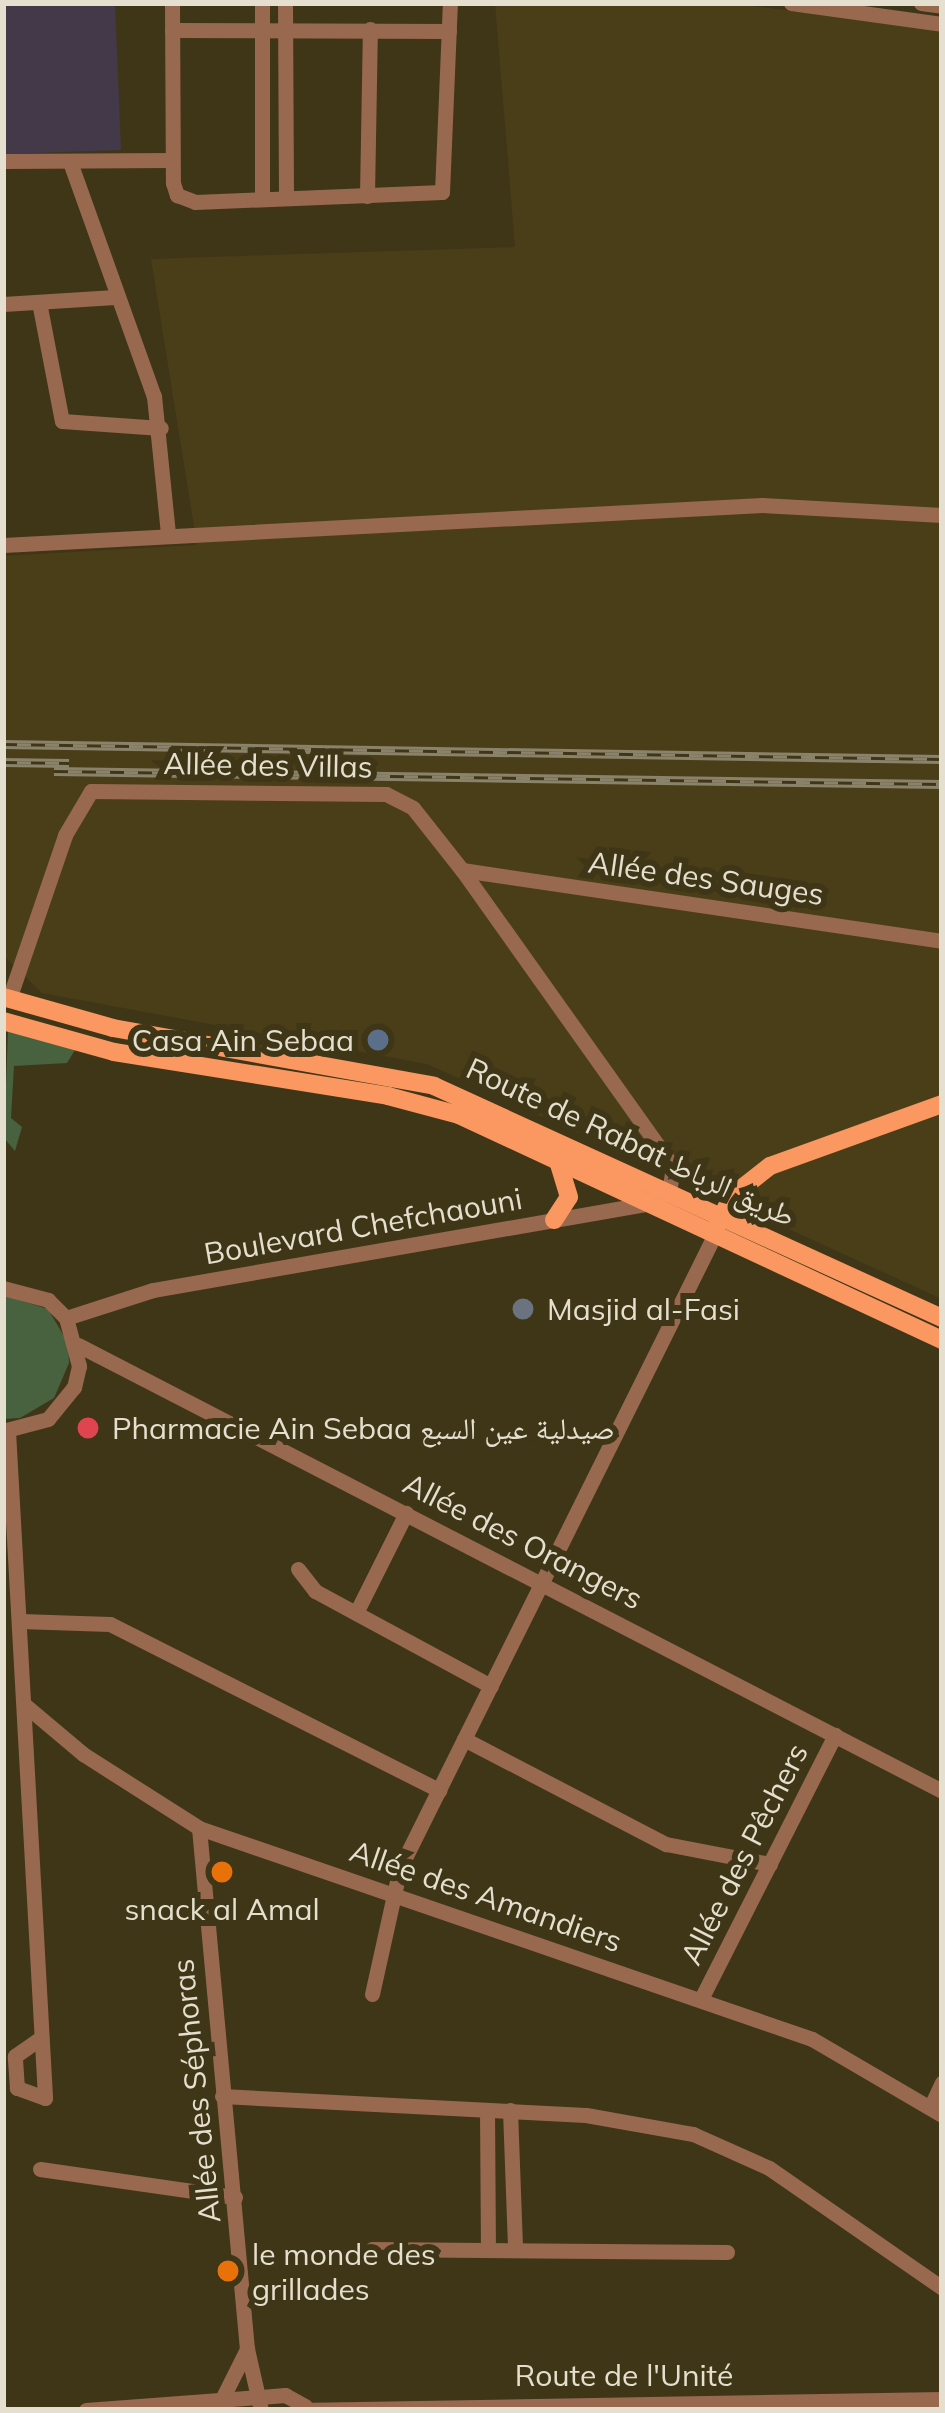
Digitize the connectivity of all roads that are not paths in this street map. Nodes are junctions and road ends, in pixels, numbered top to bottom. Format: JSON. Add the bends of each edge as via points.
{"nodes":[{"id":1,"x":172,"y":3,"type":"edge"},
{"id":2,"x":262,"y":3,"type":"edge"},
{"id":3,"x":285,"y":3,"type":"edge"},
{"id":4,"x":450,"y":3,"type":"edge"},
{"id":5,"x":791,"y":3,"type":"edge"},
{"id":6,"x":922,"y":3,"type":"edge"},
{"id":7,"x":942,"y":6,"type":"edge"},
{"id":8,"x":942,"y":24,"type":"edge"},
{"id":9,"x":261,"y":29,"type":"junction"},
{"id":10,"x":370,"y":29,"type":"junction"},
{"id":11,"x":172,"y":30,"type":"junction"},
{"id":12,"x":285,"y":30,"type":"junction"},
{"id":13,"x":449,"y":31,"type":"junction"},
{"id":14,"x":171,"y":160,"type":"junction"},
{"id":15,"x":3,"y":161,"type":"edge"},
{"id":16,"x":70,"y":161,"type":"junction"},
{"id":17,"x":367,"y":196,"type":"junction"},
{"id":18,"x":286,"y":198,"type":"junction"},
{"id":19,"x":262,"y":200,"type":"junction"},
{"id":20,"x":115,"y":298,"type":"junction"},
{"id":21,"x":39,"y":302,"type":"junction"},
{"id":22,"x":3,"y":304,"type":"edge"},
{"id":23,"x":161,"y":428,"type":"junction"},
{"id":24,"x":942,"y":515,"type":"edge"},
{"id":25,"x":168,"y":533,"type":"junction"},
{"id":26,"x":3,"y":545,"type":"edge"},
{"id":27,"x":462,"y":870,"type":"junction"},
{"id":28,"x":942,"y":941,"type":"edge"},
{"id":29,"x":6,"y":998,"type":"edge"},
{"id":30,"x":3,"y":1022,"type":"edge"},
{"id":31,"x":942,"y":1104,"type":"edge"},
{"id":32,"x":558,"y":1160,"type":"junction"},
{"id":33,"x":669,"y":1191,"type":"junction"},
{"id":34,"x":651,"y":1203,"type":"junction"},
{"id":35,"x":554,"y":1220,"type":"junction"},
{"id":36,"x":717,"y":1225,"type":"junction"},
{"id":37,"x":3,"y":1288,"type":"edge"},
{"id":38,"x":66,"y":1318,"type":"junction"},
{"id":39,"x":942,"y":1318,"type":"edge"},
{"id":40,"x":942,"y":1340,"type":"edge"},
{"id":41,"x":78,"y":1346,"type":"junction"},
{"id":42,"x":5,"y":1431,"type":"edge"},
{"id":43,"x":406,"y":1513,"type":"junction"},
{"id":44,"x":298,"y":1569,"type":"dead end"},
{"id":45,"x":543,"y":1581,"type":"junction"},
{"id":46,"x":356,"y":1613,"type":"junction"},
{"id":47,"x":20,"y":1621,"type":"junction"},
{"id":48,"x":491,"y":1686,"type":"junction"},
{"id":49,"x":26,"y":1706,"type":"junction"},
{"id":50,"x":835,"y":1735,"type":"junction"},
{"id":51,"x":464,"y":1739,"type":"junction"},
{"id":52,"x":439,"y":1790,"type":"junction"},
{"id":53,"x":942,"y":1791,"type":"edge"},
{"id":54,"x":199,"y":1828,"type":"junction"},
{"id":55,"x":770,"y":1864,"type":"junction"},
{"id":56,"x":396,"y":1895,"type":"junction"},
{"id":57,"x":372,"y":1994,"type":"dead end"},
{"id":58,"x":702,"y":1997,"type":"junction"},
{"id":59,"x":41,"y":2038,"type":"dead end"},
{"id":60,"x":942,"y":2082,"type":"edge"},
{"id":61,"x":222,"y":2096,"type":"junction"},
{"id":62,"x":487,"y":2110,"type":"junction"},
{"id":63,"x":510,"y":2110,"type":"junction"},
{"id":64,"x":936,"y":2110,"type":"edge"},
{"id":65,"x":40,"y":2169,"type":"dead end"},
{"id":66,"x":235,"y":2197,"type":"junction"},
{"id":67,"x":488,"y":2247,"type":"junction"},
{"id":68,"x":514,"y":2247,"type":"junction"},
{"id":69,"x":372,"y":2249,"type":"dead end"},
{"id":70,"x":727,"y":2252,"type":"dead end"},
{"id":71,"x":942,"y":2288,"type":"edge"},
{"id":72,"x":247,"y":2349,"type":"junction"},
{"id":73,"x":942,"y":2398,"type":"edge"},
{"id":74,"x":261,"y":2404,"type":"edge"},
{"id":75,"x":219,"y":2405,"type":"edge"},
{"id":76,"x":834,"y":2406,"type":"edge"},
{"id":77,"x":373,"y":2407,"type":"edge"},
{"id":78,"x":302,"y":2408,"type":"edge"},
{"id":79,"x":86,"y":2410,"type":"edge"}],
"edges":[{"from":1,"to":11,"type":"street"},
{"from":2,"to":9,"type":"street"},
{"from":3,"to":12,"type":"street"},
{"from":4,"to":13,"type":"street"},
{"from":5,"to":8,"type":"street"},
{"from":6,"to":7,"type":"street"},
{"from":9,"to":11,"type":"street"},
{"from":9,"to":12,"type":"street"},
{"from":9,"to":19,"type":"street"},
{"from":10,"to":12,"type":"street"},
{"from":10,"to":13,"type":"street"},
{"from":10,"to":17,"type":"street"},
{"from":11,"to":14,"type":"street"},
{"from":12,"to":18,"type":"street"},
{"from":13,"to":17,"type":"street","via":[[447,187]]},
{"from":14,"to":16,"type":"street"},
{"from":14,"to":19,"type":"street","via":[[174,189],[184,199]]},
{"from":15,"to":16,"type":"street"},
{"from":16,"to":20,"type":"street"},
{"from":17,"to":18,"type":"street"},
{"from":18,"to":19,"type":"street"},
{"from":20,"to":21,"type":"street"},
{"from":20,"to":23,"type":"street"},
{"from":21,"to":22,"type":"street"},
{"from":21,"to":23,"type":"street","via":[[62,421]]},
{"from":23,"to":25,"type":"street"},
{"from":24,"to":25,"type":"street","via":[[762,505]]},
{"from":25,"to":26,"type":"street"},
{"from":27,"to":28,"type":"street","name":"Allée des Sauges"},
{"from":27,"to":29,"type":"street","name":"Allée des Villas","via":[[412,808],[386,794],[91,791],[70,822]]},
{"from":27,"to":33,"type":"street","name":"Allée des Villas","via":[[670,1157]]},
{"from":29,"to":33,"type":"main road","name":"Route de Rabat طريق الرباط","via":[[113,1028],[434,1086]]},
{"from":30,"to":32,"type":"main road","name":"Route de Rabat طريق الرباط","via":[[114,1052],[431,1106]]},
{"from":31,"to":36,"type":"main road","via":[[770,1166]]},
{"from":32,"to":34,"type":"main road","name":"Route de Rabat طريق الرباط"},
{"from":32,"to":35,"type":"main road","via":[[568,1197]]},
{"from":33,"to":34,"type":"street","name":"Boulevard Chefchaouni"},
{"from":33,"to":36,"type":"main road","name":"Route de Rabat طريق الرباط"},
{"from":34,"to":35,"type":"street","name":"Boulevard Chefchaouni"},
{"from":34,"to":36,"type":"main road","name":"Route de Rabat طريق الرباط"},
{"from":35,"to":38,"type":"street","name":"Boulevard Chefchaouni","via":[[153,1290]]},
{"from":36,"to":39,"type":"main road","name":"Route de Rabat طريق الرباط"},
{"from":36,"to":40,"type":"main road","name":"Route de Rabat طريق الرباط"},
{"from":36,"to":45,"type":"street"},
{"from":37,"to":38,"type":"street","via":[[48,1300]]},
{"from":38,"to":41,"type":"street"},
{"from":41,"to":42,"type":"street","via":[[74,1387],[63,1405],[28,1428]]},
{"from":41,"to":43,"type":"street","name":"Allée des Orangers"},
{"from":42,"to":47,"type":"street"},
{"from":43,"to":45,"type":"street","name":"Allée des Orangers"},
{"from":43,"to":46,"type":"street"},
{"from":44,"to":46,"type":"street","via":[[315,1591]]},
{"from":45,"to":48,"type":"street"},
{"from":45,"to":50,"type":"street","name":"Allée des Orangers"},
{"from":46,"to":48,"type":"street"},
{"from":47,"to":49,"type":"street"},
{"from":47,"to":52,"type":"street","via":[[110,1624]]},
{"from":48,"to":51,"type":"street"},
{"from":49,"to":54,"type":"street","name":"Allée des Amandiers","via":[[83,1754]]},
{"from":49,"to":59,"type":"street","via":[[27,1876]]},
{"from":50,"to":53,"type":"street","name":"Allée des Orangers"},
{"from":50,"to":55,"type":"street","name":"Allée des Pêchers"},
{"from":51,"to":52,"type":"street"},
{"from":51,"to":55,"type":"street","via":[[666,1844]]},
{"from":52,"to":56,"type":"street","via":[[400,1868]]},
{"from":54,"to":56,"type":"street","name":"Allée des Amandiers"},
{"from":54,"to":61,"type":"street","name":"Allée des Séphoras"},
{"from":55,"to":58,"type":"street","name":"Allée des Pêchers"},
{"from":56,"to":57,"type":"street"},
{"from":56,"to":58,"type":"street","name":"Allée des Amandiers"},
{"from":58,"to":64,"type":"street","name":"Allée des Amandiers","via":[[812,2039]]},
{"from":60,"to":64,"type":"street"},
{"from":61,"to":62,"type":"street"},
{"from":61,"to":66,"type":"street","name":"Allée des Séphoras"},
{"from":62,"to":63,"type":"street"},
{"from":62,"to":67,"type":"street"},
{"from":63,"to":68,"type":"street"},
{"from":63,"to":71,"type":"street","via":[[664,2127],[720,2143]]},
{"from":65,"to":66,"type":"street"},
{"from":66,"to":72,"type":"street","name":"Allée des Séphoras"},
{"from":67,"to":68,"type":"street"},
{"from":67,"to":69,"type":"street"},
{"from":68,"to":70,"type":"street"},
{"from":72,"to":74,"type":"street","name":"Allée des Séphoras"},
{"from":72,"to":75,"type":"street"},
{"from":73,"to":76,"type":"street","name":"Route de l'Unité"},
{"from":74,"to":75,"type":"street","name":"Route de l'Unité"},
{"from":74,"to":78,"type":"street","name":"Route de l'Unité","via":[[289,2396]]},
{"from":75,"to":79,"type":"street","name":"Route de l'Unité"},
{"from":76,"to":77,"type":"street","name":"Route de l'Unité"},
{"from":77,"to":78,"type":"street","name":"Route de l'Unité"}]}
